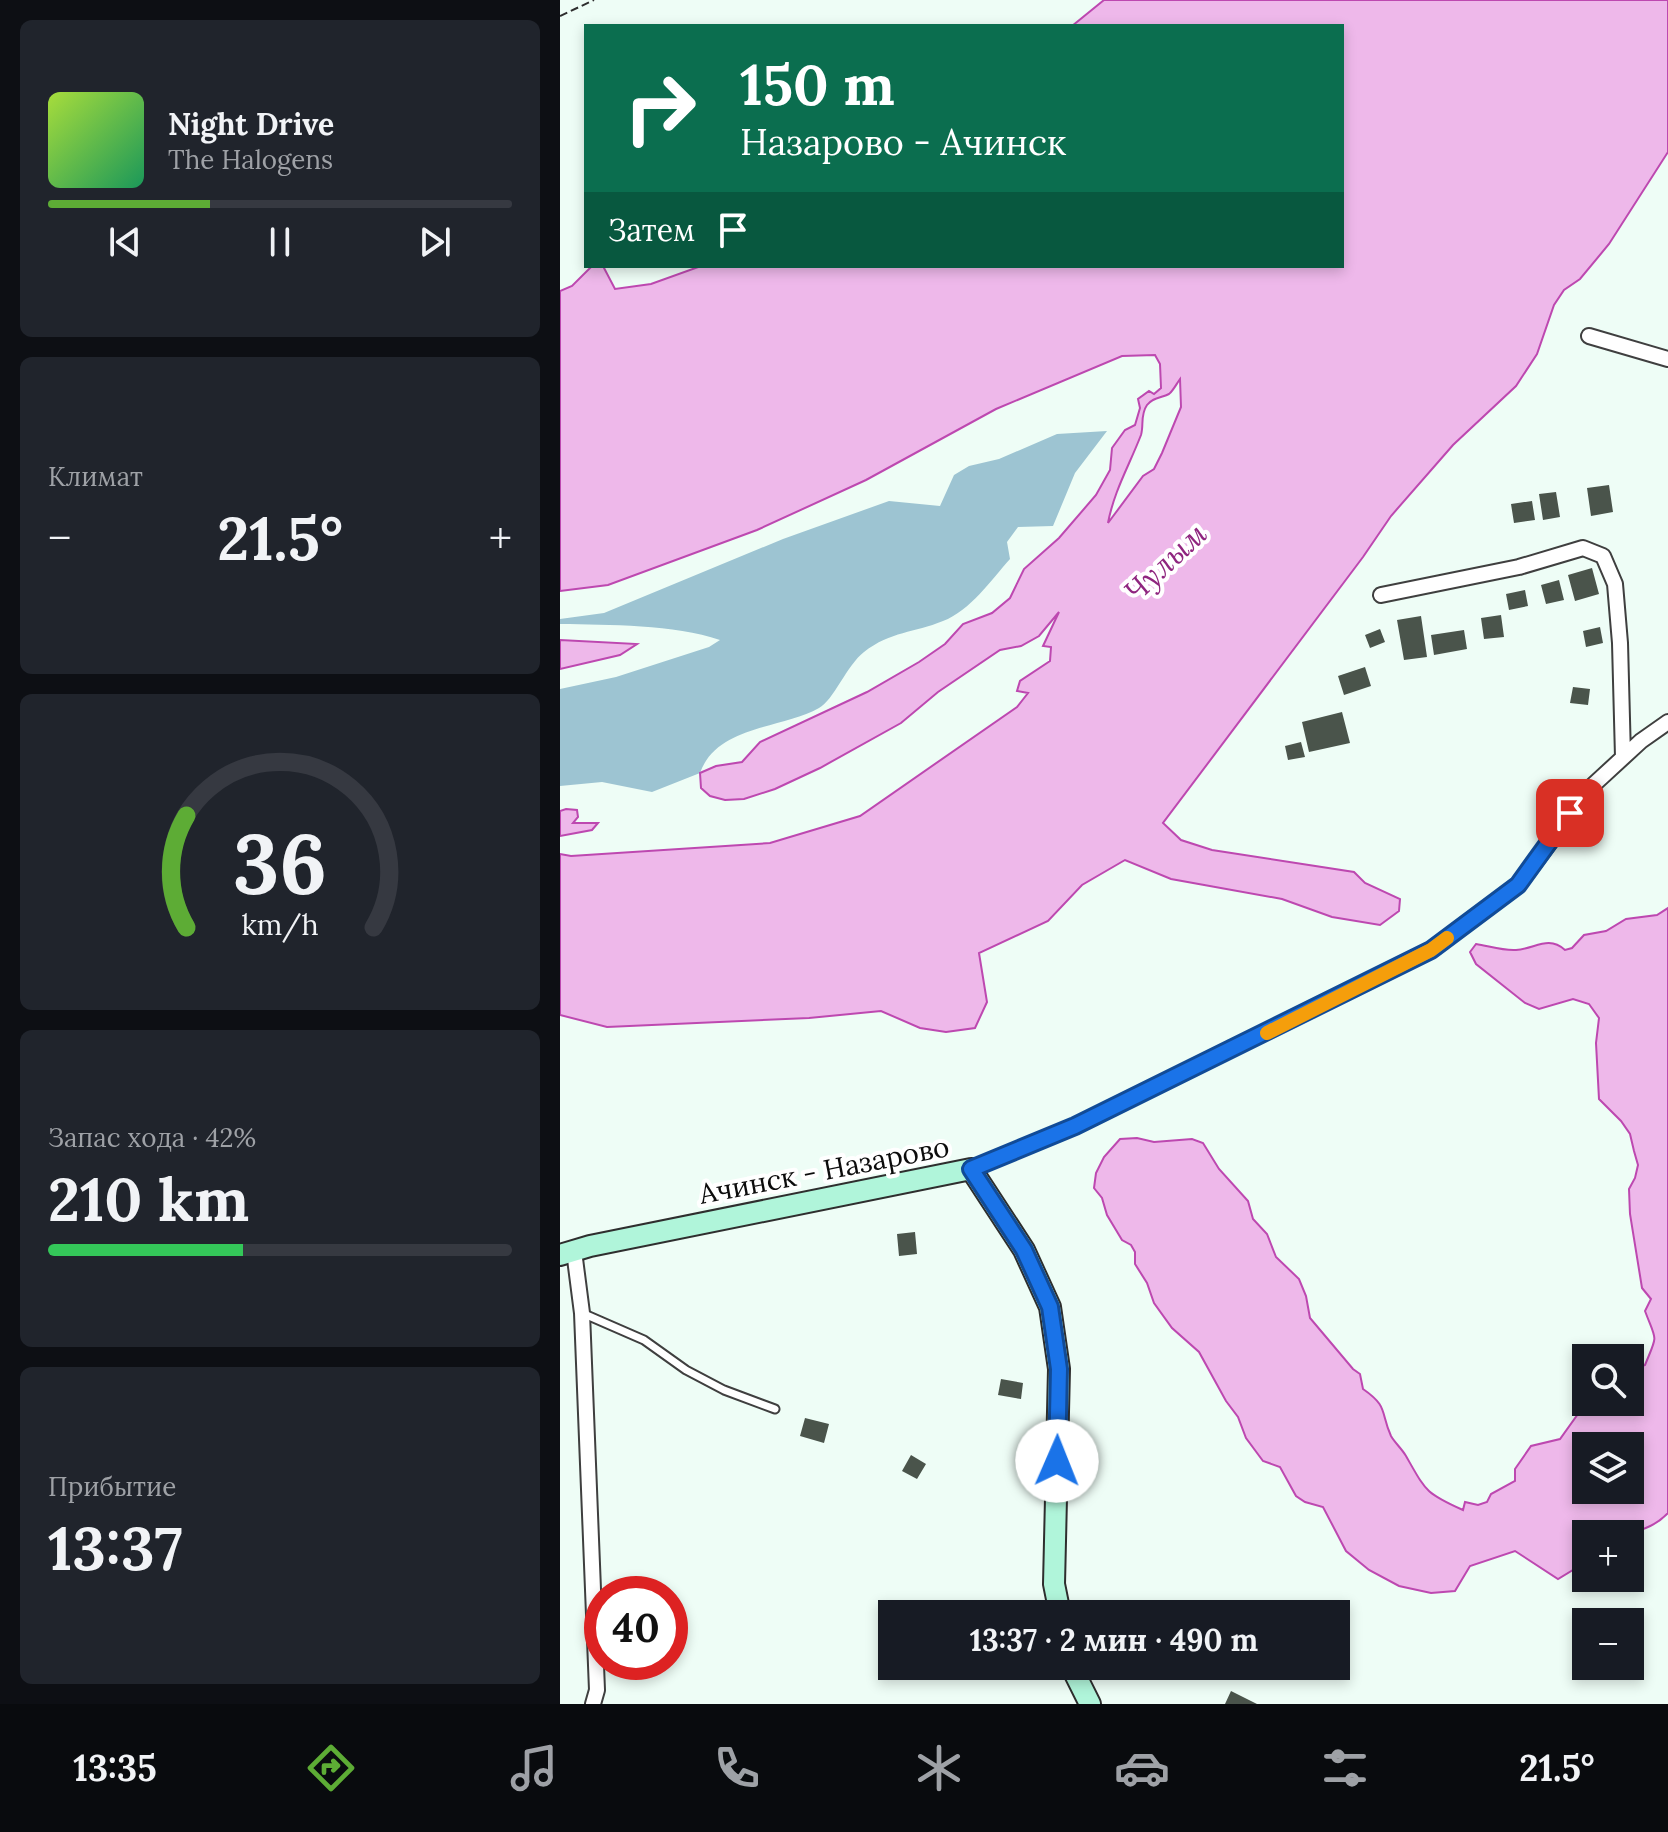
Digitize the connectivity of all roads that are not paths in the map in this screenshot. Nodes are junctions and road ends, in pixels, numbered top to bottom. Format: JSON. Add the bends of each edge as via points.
{"nodes":[{"id":1,"x":1589,"y":336,"type":"dead end"},
{"id":2,"x":1668,"y":359,"type":"edge"},
{"id":3,"x":1381,"y":595,"type":"dead end"},
{"id":4,"x":1666,"y":722,"type":"edge"},
{"id":5,"x":1623,"y":757,"type":"junction"},
{"id":6,"x":971,"y":1169,"type":"junction"},
{"id":7,"x":567,"y":1253,"type":"edge"},
{"id":8,"x":582,"y":1313,"type":"junction"},
{"id":9,"x":775,"y":1409,"type":"dead end"},
{"id":10,"x":1057,"y":1600,"type":"edge"},
{"id":11,"x":1078,"y":1680,"type":"edge"},
{"id":12,"x":593,"y":1704,"type":"edge"},
{"id":13,"x":1090,"y":1704,"type":"edge"}],
"edges":[{"from":1,"to":2,"type":"street"},
{"from":3,"to":5,"type":"street","via":[[1519,567],[1583,548],[1603,556],[1615,584]]},
{"from":4,"to":5,"type":"street"},
{"from":5,"to":6,"type":"street","via":[[1591,787],[1518,885],[1431,950],[1075,1126]]},
{"from":6,"to":7,"type":"street","name":"Ачинск - Назарово"},
{"from":6,"to":10,"type":"street","name":"Ачинск - Назарово","via":[[1024,1250],[1050,1307],[1059,1369]]},
{"from":7,"to":8,"type":"street"},
{"from":8,"to":9,"type":"lane","via":[[644,1340],[724,1390]]},
{"from":8,"to":12,"type":"street","via":[[596,1646]]},
{"from":11,"to":13,"type":"street"}]}
